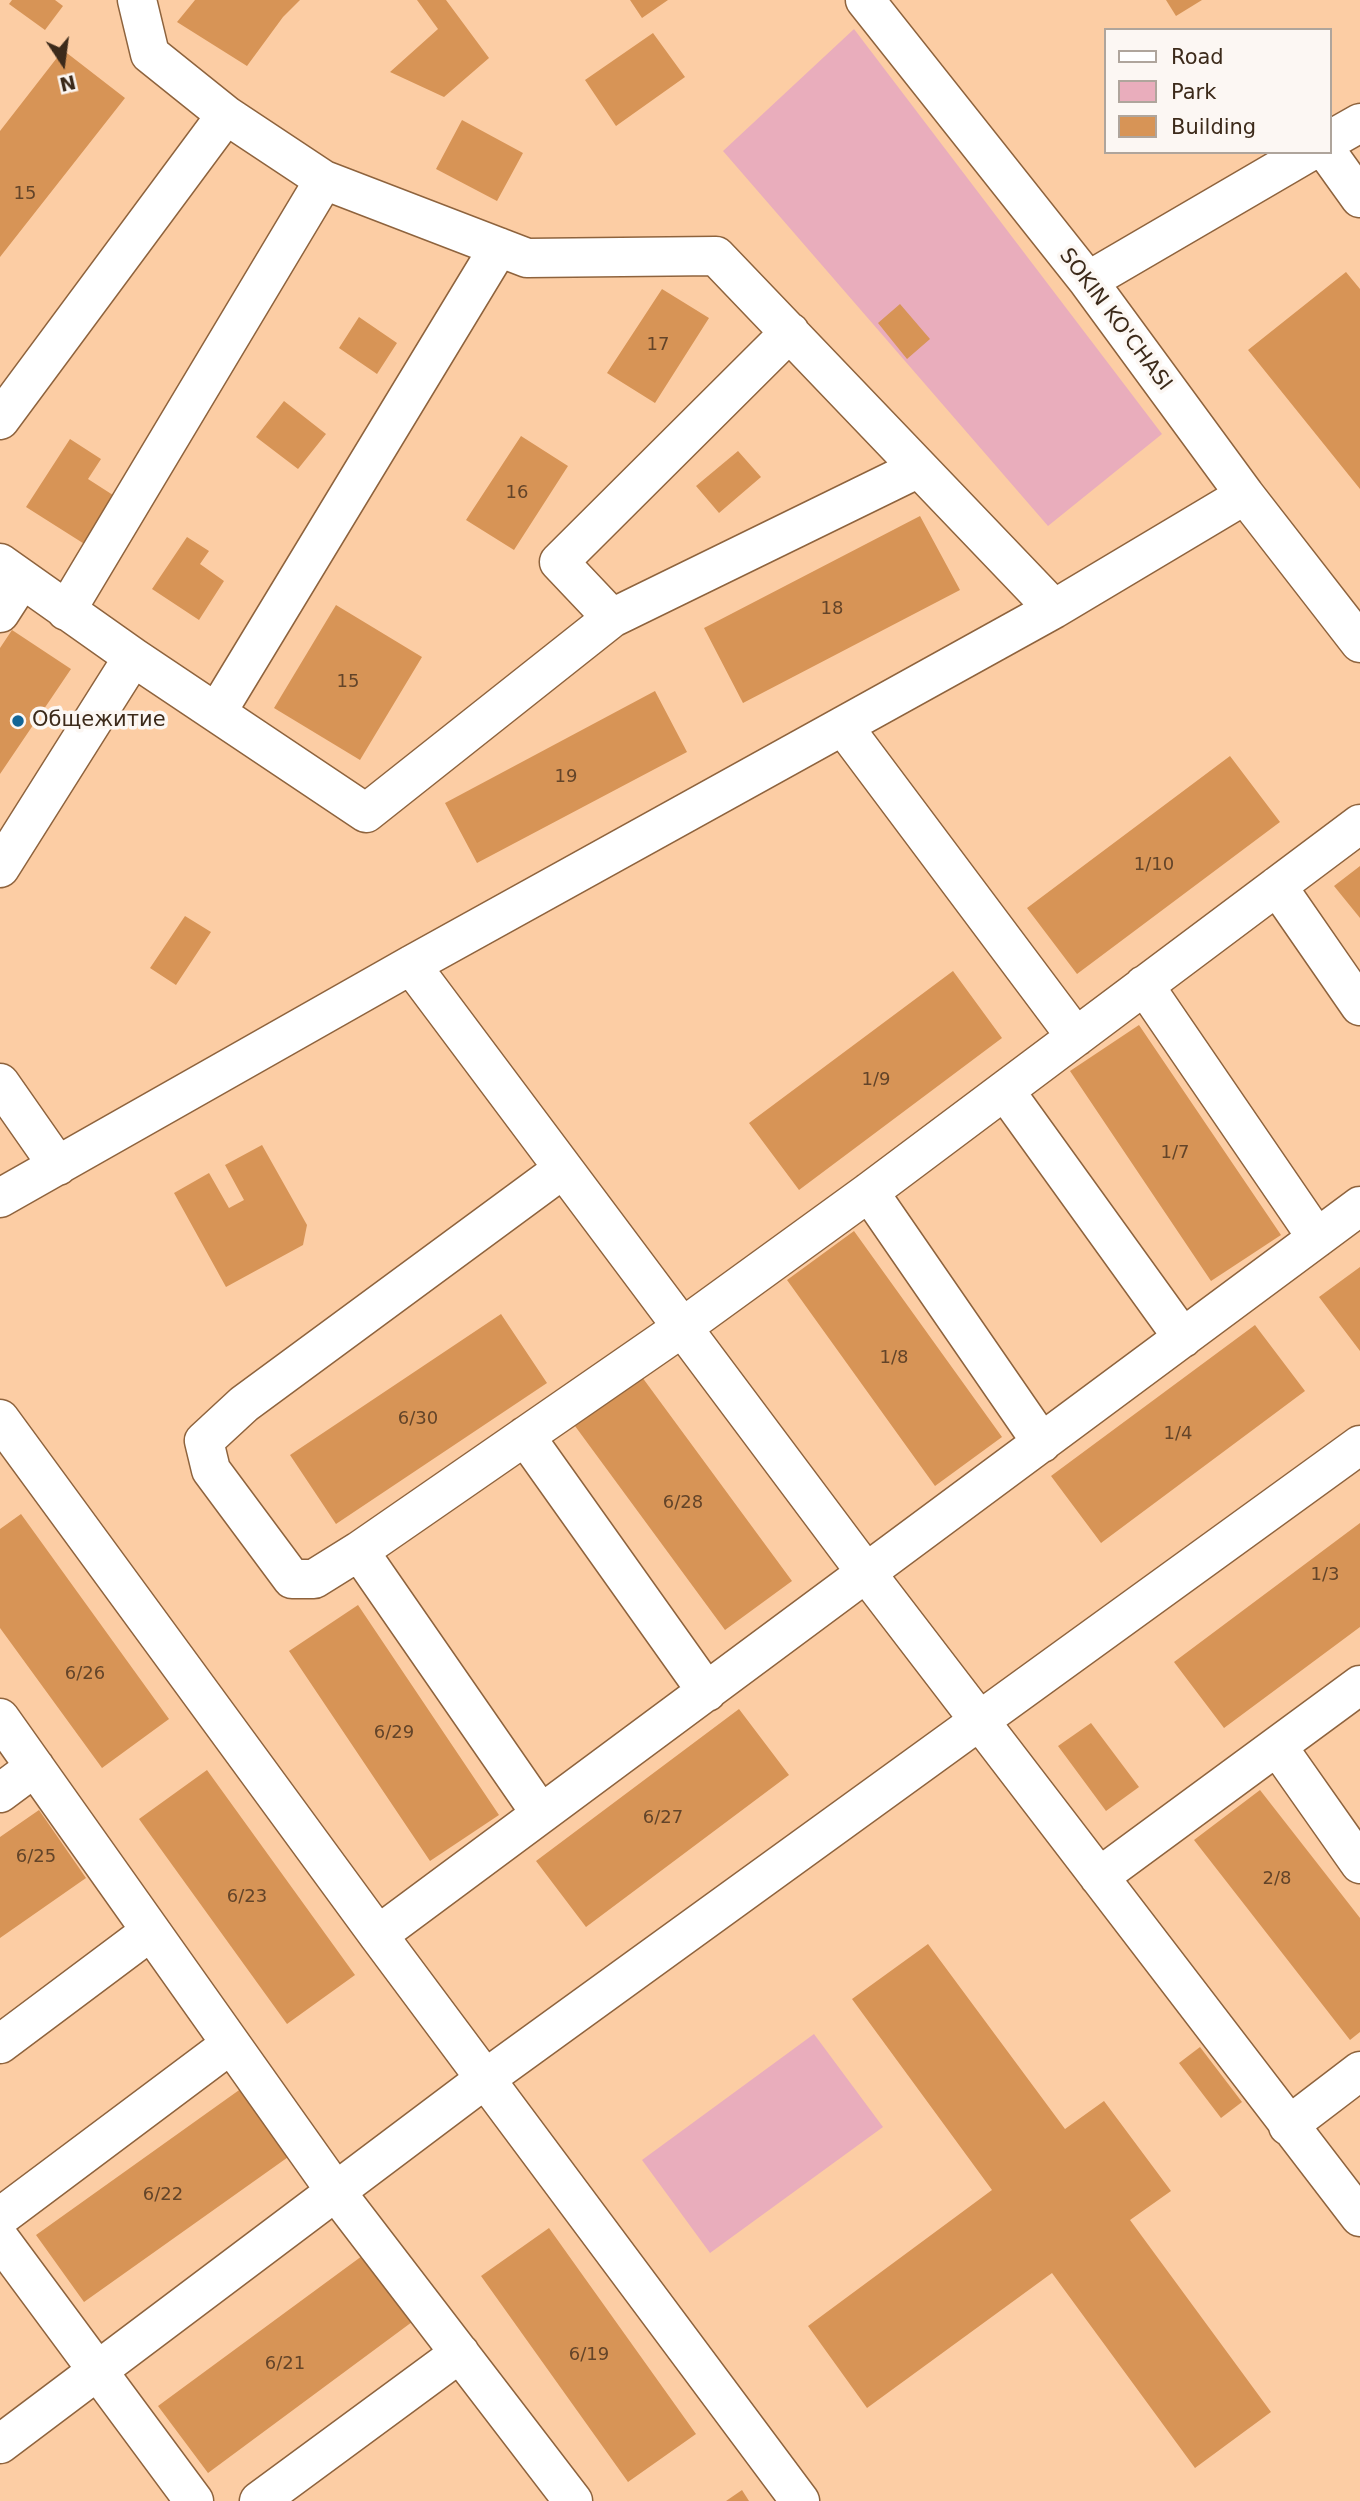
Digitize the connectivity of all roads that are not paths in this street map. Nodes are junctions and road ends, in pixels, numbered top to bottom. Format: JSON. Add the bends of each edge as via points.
{"nodes":[{"id":1,"x":136,"y":0,"type":"edge"},
{"id":2,"x":865,"y":0,"type":"edge"},
{"id":3,"x":226,"y":115,"type":"junction"},
{"id":4,"x":1360,"y":123,"type":"edge"},
{"id":5,"x":1332,"y":139,"type":"edge"},
{"id":6,"x":1306,"y":154,"type":"edge"},
{"id":7,"x":1328,"y":154,"type":"edge"},
{"id":8,"x":324,"y":180,"type":"junction"},
{"id":9,"x":1360,"y":198,"type":"edge"},
{"id":10,"x":499,"y":247,"type":"junction"},
{"id":11,"x":1088,"y":282,"type":"junction"},
{"id":12,"x":790,"y":332,"type":"junction"},
{"id":13,"x":0,"y":420,"type":"edge"},
{"id":14,"x":919,"y":468,"type":"junction"},
{"id":15,"x":1245,"y":495,"type":"junction"},
{"id":16,"x":11,"y":571,"type":"edge"},
{"id":17,"x":1054,"y":609,"type":"junction"},
{"id":18,"x":66,"y":611,"type":"junction"},
{"id":19,"x":0,"y":613,"type":"edge"},
{"id":20,"x":612,"y":618,"type":"junction"},
{"id":21,"x":1360,"y":643,"type":"edge"},
{"id":22,"x":133,"y":657,"type":"junction"},
{"id":23,"x":217,"y":712,"type":"junction"},
{"id":24,"x":844,"y":726,"type":"junction"},
{"id":25,"x":1360,"y":824,"type":"edge"},
{"id":26,"x":0,"y":867,"type":"edge"},
{"id":27,"x":1277,"y":886,"type":"junction"},
{"id":28,"x":411,"y":965,"type":"junction"},
{"id":29,"x":1144,"y":985,"type":"junction"},
{"id":30,"x":1360,"y":1006,"type":"edge"},
{"id":31,"x":1076,"y":1037,"type":"junction"},
{"id":32,"x":0,"y":1083,"type":"edge"},
{"id":33,"x":1004,"y":1091,"type":"junction"},
{"id":34,"x":58,"y":1166,"type":"junction"},
{"id":35,"x":564,"y":1169,"type":"junction"},
{"id":36,"x":869,"y":1192,"type":"junction"},
{"id":37,"x":0,"y":1198,"type":"edge"},
{"id":38,"x":1360,"y":1206,"type":"edge"},
{"id":39,"x":1317,"y":1238,"type":"junction"},
{"id":40,"x":683,"y":1328,"type":"junction"},
{"id":41,"x":1183,"y":1338,"type":"junction"},
{"id":42,"x":0,"y":1419,"type":"edge"},
{"id":43,"x":525,"y":1436,"type":"junction"},
{"id":44,"x":1042,"y":1443,"type":"junction"},
{"id":45,"x":1360,"y":1445,"type":"edge"},
{"id":46,"x":359,"y":1551,"type":"junction"},
{"id":47,"x":867,"y":1574,"type":"junction"},
{"id":48,"x":1360,"y":1685,"type":"edge"},
{"id":49,"x":707,"y":1692,"type":"junction"},
{"id":50,"x":0,"y":1718,"type":"edge"},
{"id":51,"x":980,"y":1719,"type":"junction"},
{"id":52,"x":1277,"y":1746,"type":"junction"},
{"id":53,"x":35,"y":1767,"type":"junction"},
{"id":54,"x":0,"y":1793,"type":"edge"},
{"id":55,"x":541,"y":1814,"type":"junction"},
{"id":56,"x":1360,"y":1864,"type":"edge"},
{"id":57,"x":1099,"y":1877,"type":"junction"},
{"id":58,"x":151,"y":1930,"type":"junction"},
{"id":59,"x":378,"y":1935,"type":"junction"},
{"id":60,"x":0,"y":2044,"type":"edge"},
{"id":61,"x":231,"y":2044,"type":"junction"},
{"id":62,"x":1360,"y":2071,"type":"edge"},
{"id":63,"x":485,"y":2079,"type":"junction"},
{"id":64,"x":1288,"y":2126,"type":"junction"},
{"id":65,"x":336,"y":2192,"type":"junction"},
{"id":66,"x":0,"y":2217,"type":"edge"},
{"id":67,"x":1360,"y":2217,"type":"edge"},
{"id":68,"x":0,"y":2239,"type":"edge"},
{"id":69,"x":460,"y":2353,"type":"junction"},
{"id":70,"x":99,"y":2370,"type":"junction"},
{"id":71,"x":0,"y":2444,"type":"edge"},
{"id":72,"x":559,"y":2496,"type":"edge"},
{"id":73,"x":194,"y":2501,"type":"edge"},
{"id":74,"x":258,"y":2501,"type":"edge"},
{"id":75,"x":800,"y":2501,"type":"edge"}],
"edges":[{"from":1,"to":3,"type":"street","via":[[150,54]]},
{"from":2,"to":11,"type":"street","name":"SOKIN KO'CHASI"},
{"from":3,"to":8,"type":"street"},
{"from":3,"to":13,"type":"street"},
{"from":4,"to":5,"type":"street"},
{"from":6,"to":11,"type":"street"},
{"from":7,"to":9,"type":"street"},
{"from":8,"to":10,"type":"street"},
{"from":8,"to":18,"type":"street"},
{"from":10,"to":12,"type":"street","via":[[527,258],[716,256]]},
{"from":10,"to":23,"type":"street"},
{"from":11,"to":15,"type":"street","name":"SOKIN KO'CHASI"},
{"from":12,"to":14,"type":"street"},
{"from":12,"to":20,"type":"street","via":[[559,562]]},
{"from":14,"to":17,"type":"street"},
{"from":14,"to":20,"type":"street"},
{"from":15,"to":17,"type":"street"},
{"from":15,"to":21,"type":"street","name":"SOKIN KO'CHASI"},
{"from":16,"to":18,"type":"street"},
{"from":16,"to":19,"type":"street"},
{"from":17,"to":24,"type":"street"},
{"from":18,"to":22,"type":"street"},
{"from":20,"to":23,"type":"street","via":[[366,813]]},
{"from":22,"to":23,"type":"street"},
{"from":22,"to":26,"type":"street"},
{"from":24,"to":28,"type":"street"},
{"from":24,"to":31,"type":"street"},
{"from":25,"to":27,"type":"street"},
{"from":27,"to":29,"type":"street"},
{"from":27,"to":30,"type":"street"},
{"from":28,"to":34,"type":"street"},
{"from":28,"to":35,"type":"street"},
{"from":29,"to":31,"type":"street"},
{"from":29,"to":39,"type":"street"},
{"from":31,"to":33,"type":"street"},
{"from":32,"to":34,"type":"street"},
{"from":33,"to":36,"type":"street"},
{"from":33,"to":41,"type":"street"},
{"from":34,"to":37,"type":"street"},
{"from":35,"to":40,"type":"street"},
{"from":35,"to":46,"type":"street","via":[[244,1404],[204,1441],[211,1470],[292,1578],[314,1579]]},
{"from":36,"to":40,"type":"street"},
{"from":36,"to":44,"type":"street"},
{"from":38,"to":39,"type":"street"},
{"from":39,"to":41,"type":"street"},
{"from":40,"to":43,"type":"street"},
{"from":40,"to":47,"type":"street"},
{"from":41,"to":44,"type":"street"},
{"from":42,"to":59,"type":"street"},
{"from":43,"to":46,"type":"street"},
{"from":43,"to":49,"type":"street"},
{"from":44,"to":47,"type":"street"},
{"from":45,"to":51,"type":"street"},
{"from":46,"to":55,"type":"street"},
{"from":47,"to":49,"type":"street"},
{"from":47,"to":51,"type":"street"},
{"from":48,"to":52,"type":"street"},
{"from":49,"to":55,"type":"street"},
{"from":50,"to":53,"type":"street"},
{"from":51,"to":57,"type":"street"},
{"from":51,"to":63,"type":"street"},
{"from":52,"to":56,"type":"street"},
{"from":52,"to":57,"type":"street"},
{"from":53,"to":54,"type":"street"},
{"from":53,"to":58,"type":"street"},
{"from":55,"to":59,"type":"street"},
{"from":57,"to":64,"type":"street"},
{"from":58,"to":60,"type":"street"},
{"from":58,"to":61,"type":"street"},
{"from":59,"to":63,"type":"street"},
{"from":61,"to":65,"type":"street"},
{"from":61,"to":66,"type":"street"},
{"from":62,"to":64,"type":"street"},
{"from":63,"to":65,"type":"street"},
{"from":63,"to":75,"type":"street"},
{"from":64,"to":67,"type":"street"},
{"from":65,"to":69,"type":"street"},
{"from":65,"to":70,"type":"street"},
{"from":68,"to":70,"type":"street"},
{"from":69,"to":72,"type":"street"},
{"from":69,"to":74,"type":"street"},
{"from":70,"to":71,"type":"street"},
{"from":70,"to":73,"type":"street"}]}
